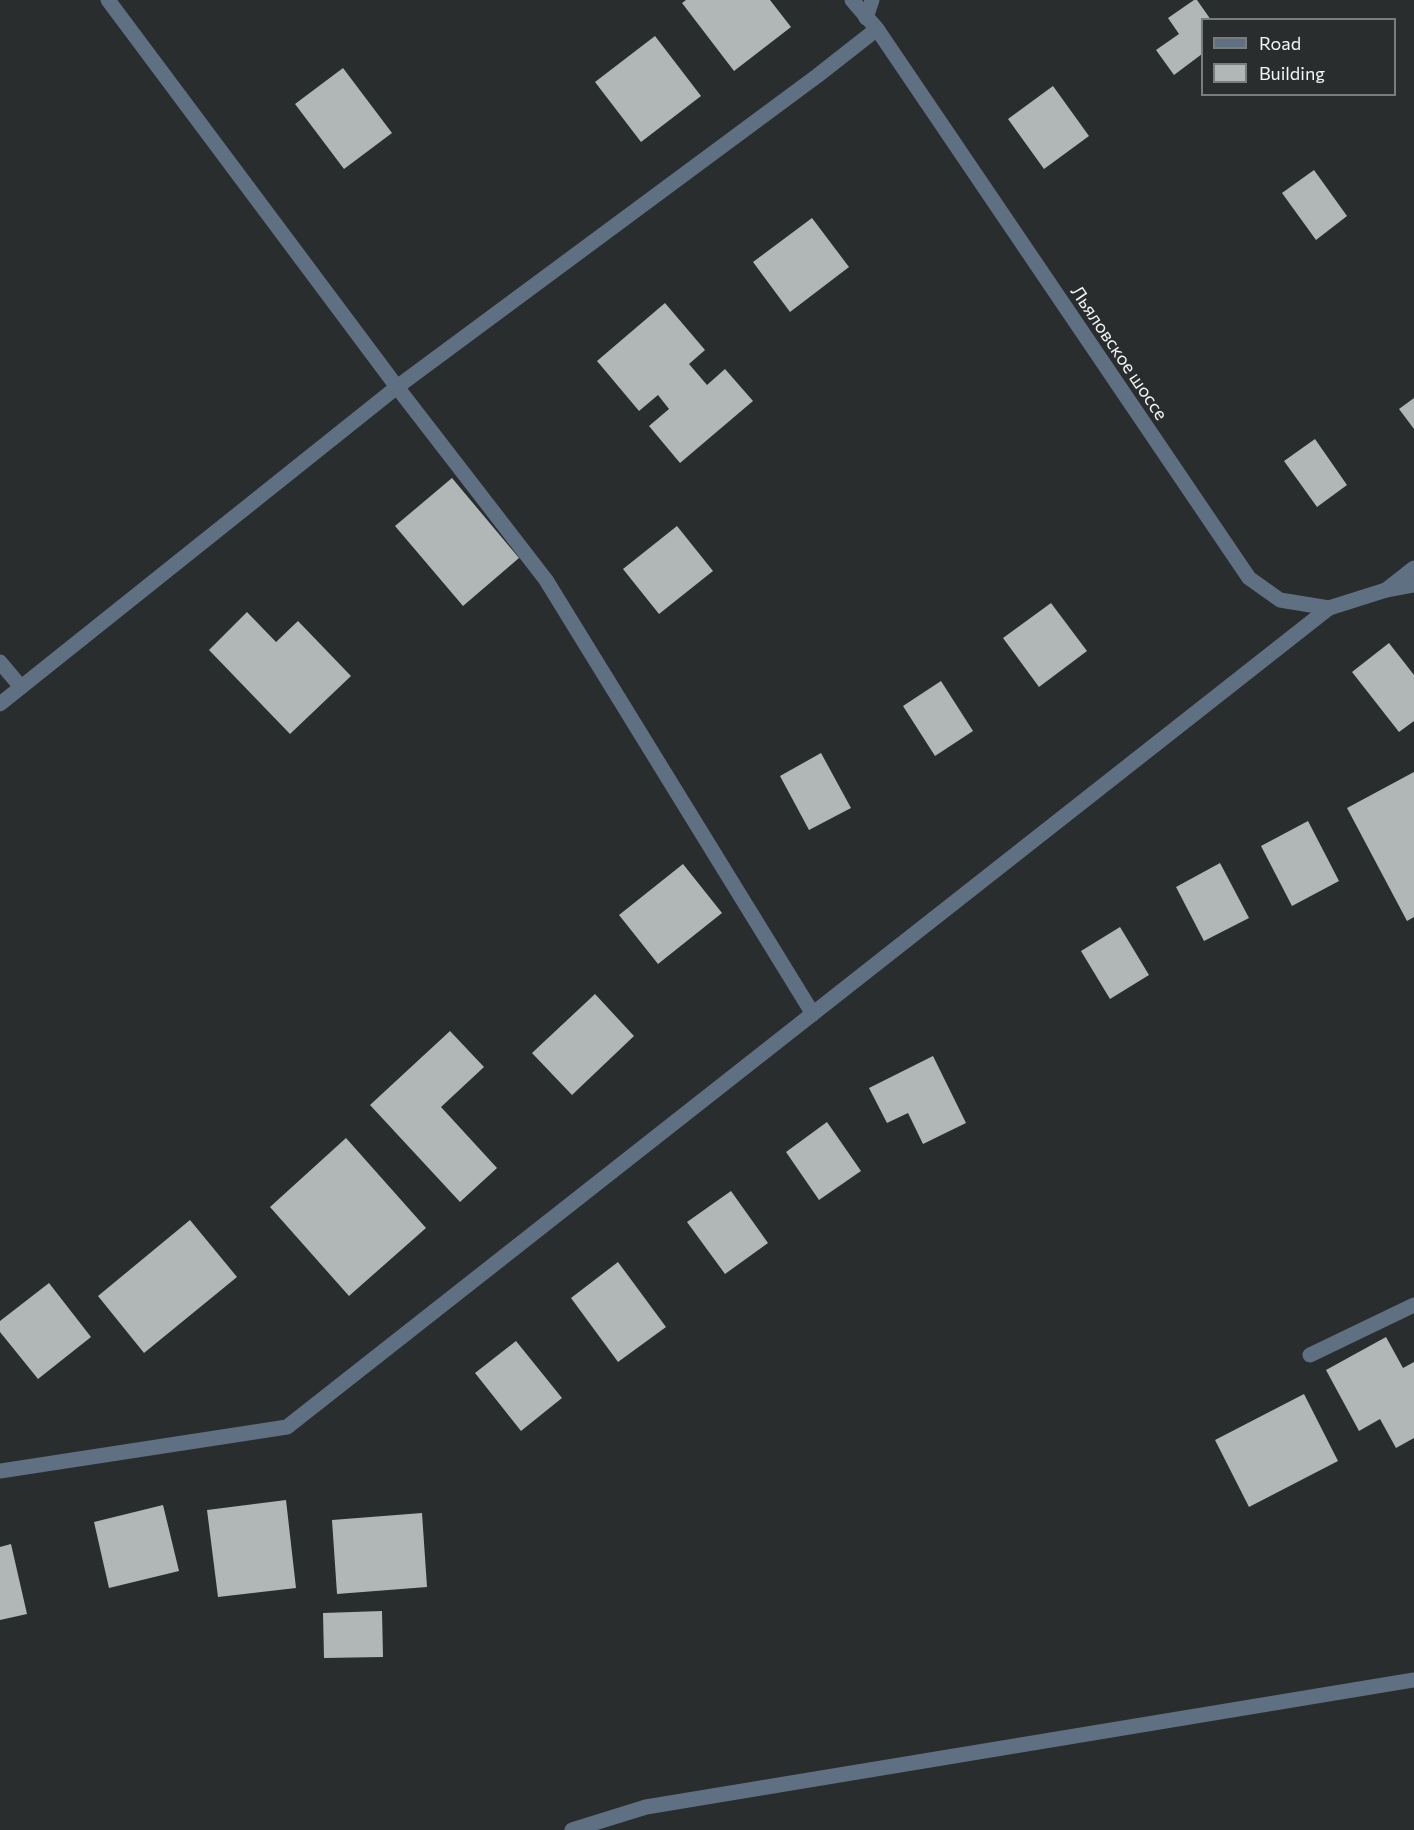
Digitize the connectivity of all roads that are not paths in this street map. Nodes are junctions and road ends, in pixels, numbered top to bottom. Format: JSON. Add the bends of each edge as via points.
{"nodes":[{"id":1,"x":108,"y":0,"type":"edge"},
{"id":2,"x":852,"y":0,"type":"edge"},
{"id":3,"x":872,"y":0,"type":"edge"},
{"id":4,"x":871,"y":23,"type":"junction"},
{"id":5,"x":397,"y":387,"type":"junction"},
{"id":6,"x":1414,"y":568,"type":"edge"},
{"id":7,"x":1414,"y":585,"type":"edge"},
{"id":8,"x":1386,"y":590,"type":"junction"},
{"id":9,"x":1329,"y":608,"type":"junction"},
{"id":10,"x":0,"y":662,"type":"edge"},
{"id":11,"x":21,"y":687,"type":"junction"},
{"id":12,"x":0,"y":705,"type":"edge"},
{"id":13,"x":813,"y":1014,"type":"junction"},
{"id":14,"x":1414,"y":1305,"type":"edge"},
{"id":15,"x":1310,"y":1355,"type":"dead end"},
{"id":16,"x":0,"y":1471,"type":"edge"},
{"id":17,"x":1414,"y":1680,"type":"edge"},
{"id":18,"x":572,"y":1830,"type":"edge"}],
"edges":[{"from":1,"to":5,"type":"street"},
{"from":2,"to":4,"type":"street","name":"Льяловское шоссе"},
{"from":3,"to":4,"type":"street"},
{"from":4,"to":5,"type":"street","via":[[817,76]]},
{"from":4,"to":9,"type":"street","name":"Льяловское шоссе","via":[[1249,578],[1280,600]]},
{"from":5,"to":11,"type":"street"},
{"from":5,"to":13,"type":"street","via":[[546,580]]},
{"from":6,"to":8,"type":"street","name":"Льяловское шоссе"},
{"from":7,"to":8,"type":"street"},
{"from":8,"to":9,"type":"street","name":"Льяловское шоссе"},
{"from":9,"to":13,"type":"street"},
{"from":10,"to":11,"type":"street"},
{"from":11,"to":12,"type":"street"},
{"from":13,"to":16,"type":"street","via":[[286,1427]]},
{"from":14,"to":15,"type":"street"},
{"from":17,"to":18,"type":"street","via":[[646,1807]]}]}
